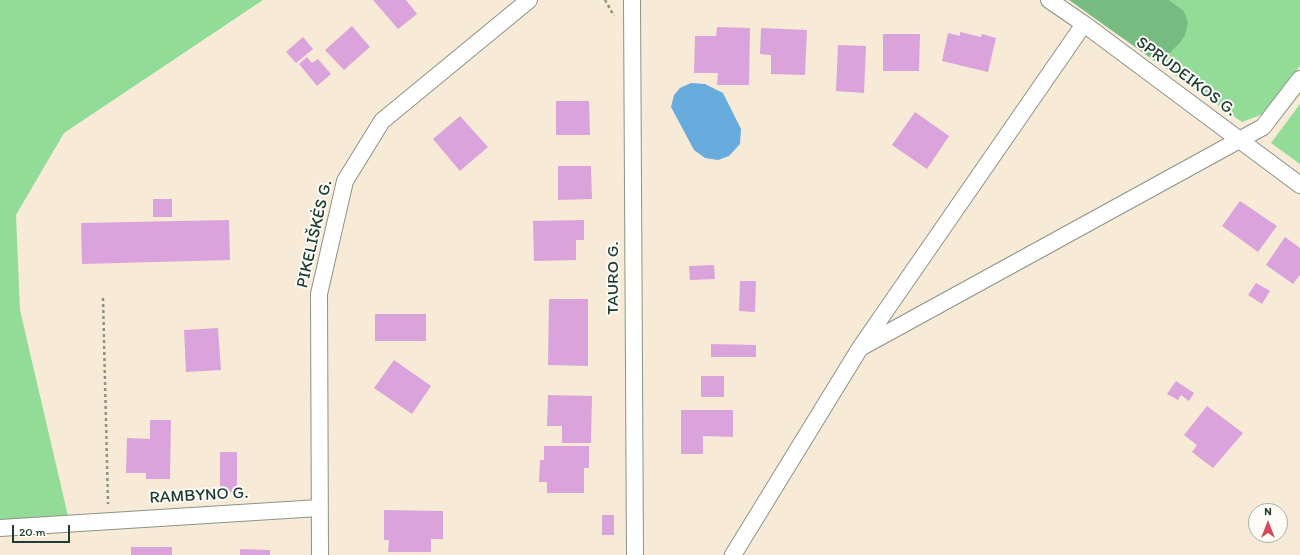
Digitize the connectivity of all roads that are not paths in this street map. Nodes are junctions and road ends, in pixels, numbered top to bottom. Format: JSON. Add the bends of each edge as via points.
{"nodes":[{"id":1,"x":528,"y":0,"type":"edge"},
{"id":2,"x":632,"y":0,"type":"edge"},
{"id":3,"x":1048,"y":0,"type":"edge"},
{"id":4,"x":1084,"y":24,"type":"junction"},
{"id":5,"x":1300,"y":79,"type":"edge"},
{"id":6,"x":1239,"y":140,"type":"junction"},
{"id":7,"x":1300,"y":184,"type":"edge"},
{"id":8,"x":860,"y":348,"type":"junction"},
{"id":9,"x":319,"y":508,"type":"junction"},
{"id":10,"x":0,"y":528,"type":"edge"},
{"id":11,"x":320,"y":555,"type":"edge"},
{"id":12,"x":635,"y":555,"type":"edge"},
{"id":13,"x":733,"y":555,"type":"edge"}],
"edges":[{"from":1,"to":9,"type":"street","name":"PIKELIŠKĖS G.","via":[[382,122],[345,181],[319,294]]},
{"from":2,"to":12,"type":"street","name":"TAURO G."},
{"from":3,"to":4,"type":"street","name":"SPRUDEIKOS G."},
{"from":4,"to":6,"type":"street","name":"SPRUDEIKOS G."},
{"from":4,"to":8,"type":"street"},
{"from":5,"to":6,"type":"street","via":[[1263,127]]},
{"from":6,"to":7,"type":"street","name":"SPRUDEIKOS G."},
{"from":6,"to":8,"type":"street"},
{"from":8,"to":13,"type":"street"},
{"from":9,"to":10,"type":"street","name":"RAMBYNO G."},
{"from":9,"to":11,"type":"street","name":"PIKELIŠKĖS G."}]}
